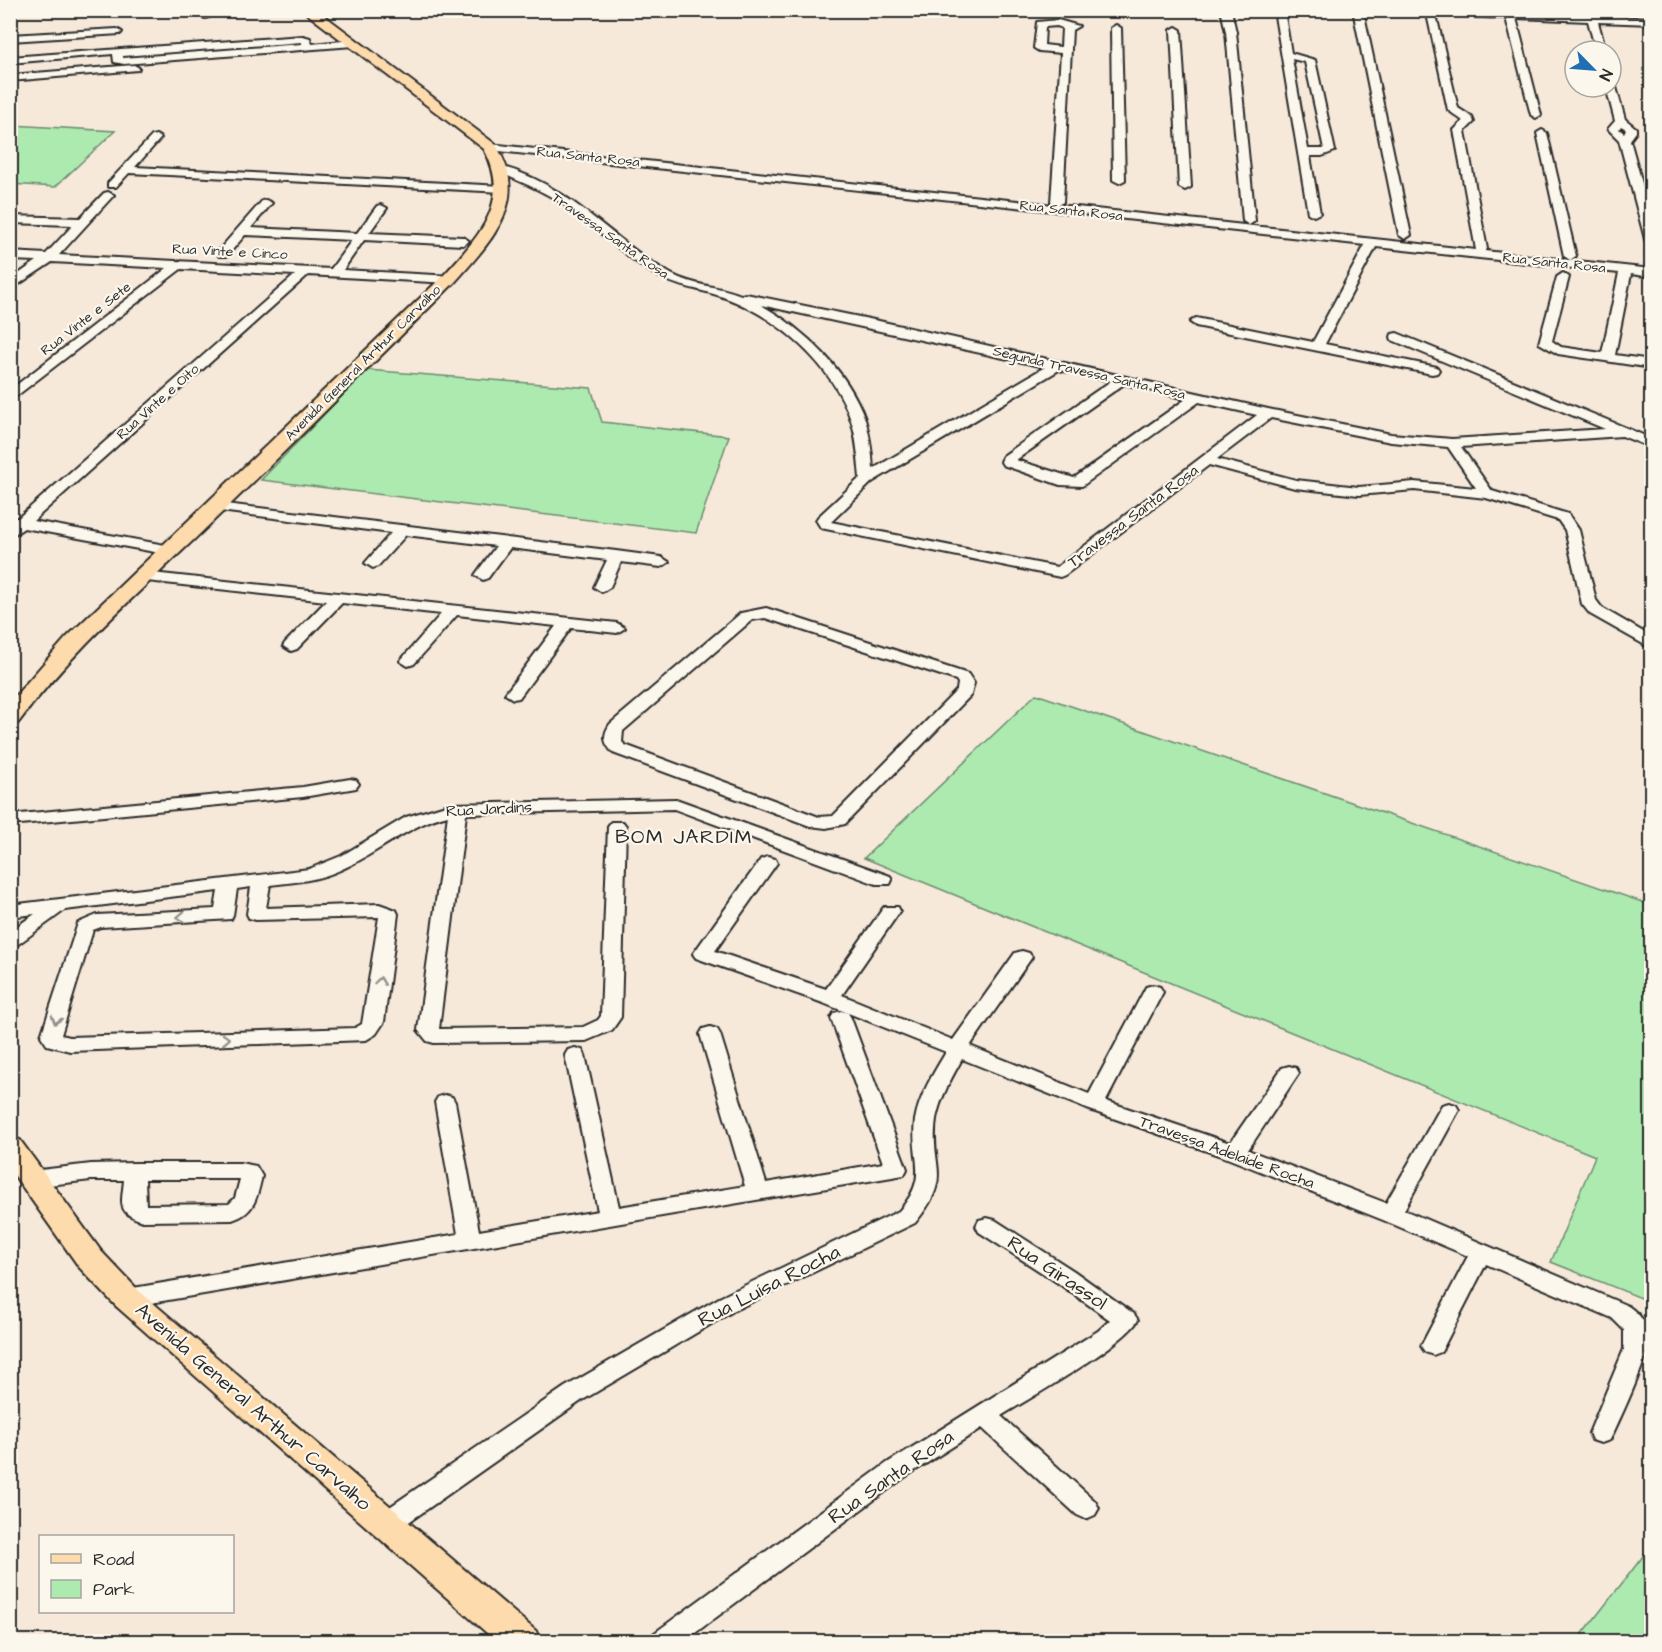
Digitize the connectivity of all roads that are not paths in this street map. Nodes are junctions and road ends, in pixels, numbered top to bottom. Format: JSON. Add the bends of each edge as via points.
{"nodes":[{"id":1,"x":195,"y":10,"type":"edge"},
{"id":2,"x":229,"y":10,"type":"edge"},
{"id":3,"x":308,"y":10,"type":"edge"},
{"id":4,"x":1226,"y":10,"type":"edge"},
{"id":5,"x":1279,"y":10,"type":"edge"},
{"id":6,"x":1396,"y":10,"type":"edge"},
{"id":7,"x":1358,"y":11,"type":"edge"},
{"id":8,"x":1470,"y":12,"type":"edge"},
{"id":9,"x":1432,"y":13,"type":"junction"},
{"id":10,"x":1579,"y":14,"type":"edge"},
{"id":11,"x":1511,"y":17,"type":"junction"},
{"id":12,"x":1592,"y":20,"type":"junction"},
{"id":13,"x":1652,"y":21,"type":"edge"},
{"id":14,"x":1116,"y":30,"type":"dead end"},
{"id":15,"x":117,"y":32,"type":"dead end"},
{"id":16,"x":1176,"y":32,"type":"dead end"},
{"id":17,"x":10,"y":38,"type":"edge"},
{"id":18,"x":1598,"y":39,"type":"edge"},
{"id":19,"x":307,"y":47,"type":"junction"},
{"id":20,"x":358,"y":47,"type":"junction"},
{"id":21,"x":1065,"y":50,"type":"junction"},
{"id":22,"x":118,"y":51,"type":"dead end"},
{"id":23,"x":1287,"y":55,"type":"junction"},
{"id":24,"x":10,"y":60,"type":"edge"},
{"id":25,"x":10,"y":78,"type":"edge"},
{"id":26,"x":1614,"y":99,"type":"edge"},
{"id":27,"x":156,"y":138,"type":"dead end"},
{"id":28,"x":490,"y":147,"type":"junction"},
{"id":29,"x":1304,"y":152,"type":"junction"},
{"id":30,"x":126,"y":170,"type":"junction"},
{"id":31,"x":503,"y":170,"type":"junction"},
{"id":32,"x":1119,"y":180,"type":"dead end"},
{"id":33,"x":1185,"y":188,"type":"dead end"},
{"id":34,"x":503,"y":189,"type":"junction"},
{"id":35,"x":1057,"y":202,"type":"dead end"},
{"id":36,"x":266,"y":203,"type":"dead end"},
{"id":37,"x":381,"y":208,"type":"dead end"},
{"id":38,"x":1314,"y":213,"type":"dead end"},
{"id":39,"x":10,"y":219,"type":"edge"},
{"id":40,"x":1249,"y":221,"type":"dead end"},
{"id":41,"x":83,"y":222,"type":"junction"},
{"id":42,"x":243,"y":231,"type":"junction"},
{"id":43,"x":1405,"y":235,"type":"dead end"},
{"id":44,"x":361,"y":236,"type":"junction"},
{"id":45,"x":463,"y":241,"type":"dead end"},
{"id":46,"x":1372,"y":243,"type":"junction"},
{"id":47,"x":1652,"y":243,"type":"edge"},
{"id":48,"x":1481,"y":249,"type":"dead end"},
{"id":49,"x":223,"y":253,"type":"dead end"},
{"id":50,"x":10,"y":256,"type":"edge"},
{"id":51,"x":1570,"y":256,"type":"dead end"},
{"id":52,"x":50,"y":258,"type":"junction"},
{"id":53,"x":179,"y":264,"type":"junction"},
{"id":54,"x":306,"y":271,"type":"junction"},
{"id":55,"x":1626,"y":271,"type":"junction"},
{"id":56,"x":335,"y":273,"type":"junction"},
{"id":57,"x":1652,"y":273,"type":"edge"},
{"id":58,"x":1563,"y":277,"type":"dead end"},
{"id":59,"x":449,"y":279,"type":"junction"},
{"id":60,"x":10,"y":286,"type":"edge"},
{"id":61,"x":727,"y":294,"type":"junction"},
{"id":62,"x":1196,"y":322,"type":"dead end"},
{"id":63,"x":1397,"y":337,"type":"dead end"},
{"id":64,"x":1317,"y":347,"type":"junction"},
{"id":65,"x":1608,"y":357,"type":"junction"},
{"id":66,"x":1057,"y":365,"type":"junction"},
{"id":67,"x":1432,"y":370,"type":"dead end"},
{"id":68,"x":1651,"y":370,"type":"edge"},
{"id":69,"x":1122,"y":380,"type":"junction"},
{"id":70,"x":10,"y":397,"type":"edge"},
{"id":71,"x":1197,"y":397,"type":"junction"},
{"id":72,"x":1268,"y":413,"type":"junction"},
{"id":73,"x":1624,"y":432,"type":"junction"},
{"id":74,"x":1452,"y":443,"type":"junction"},
{"id":75,"x":1652,"y":444,"type":"edge"},
{"id":76,"x":1206,"y":460,"type":"junction"},
{"id":77,"x":867,"y":479,"type":"junction"},
{"id":78,"x":1487,"y":494,"type":"junction"},
{"id":79,"x":216,"y":507,"type":"junction"},
{"id":80,"x":14,"y":526,"type":"edge"},
{"id":81,"x":403,"y":530,"type":"junction"},
{"id":82,"x":507,"y":543,"type":"junction"},
{"id":83,"x":171,"y":550,"type":"junction"},
{"id":84,"x":616,"y":556,"type":"junction"},
{"id":85,"x":662,"y":562,"type":"dead end"},
{"id":86,"x":373,"y":563,"type":"dead end"},
{"id":87,"x":483,"y":574,"type":"dead end"},
{"id":88,"x":143,"y":577,"type":"junction"},
{"id":89,"x":602,"y":587,"type":"dead end"},
{"id":90,"x":337,"y":599,"type":"junction"},
{"id":91,"x":452,"y":611,"type":"junction"},
{"id":92,"x":567,"y":623,"type":"junction"},
{"id":93,"x":617,"y":628,"type":"dead end"},
{"id":94,"x":1652,"y":644,"type":"edge"},
{"id":95,"x":291,"y":646,"type":"dead end"},
{"id":96,"x":408,"y":661,"type":"dead end"},
{"id":97,"x":513,"y":694,"type":"dead end"},
{"id":98,"x":10,"y":718,"type":"edge"},
{"id":99,"x":350,"y":784,"type":"dead end"},
{"id":100,"x":720,"y":787,"type":"junction"},
{"id":101,"x":458,"y":809,"type":"junction"},
{"id":102,"x":694,"y":810,"type":"junction"},
{"id":103,"x":10,"y":820,"type":"edge"},
{"id":104,"x":617,"y":826,"type":"dead end"},
{"id":105,"x":768,"y":864,"type":"dead end"},
{"id":106,"x":883,"y":880,"type":"dead end"},
{"id":107,"x":261,"y":881,"type":"junction"},
{"id":108,"x":228,"y":885,"type":"junction"},
{"id":109,"x":62,"y":903,"type":"junction"},
{"id":110,"x":10,"y":911,"type":"edge"},
{"id":111,"x":891,"y":911,"type":"dead end"},
{"id":112,"x":256,"y":914,"type":"junction"},
{"id":113,"x":224,"y":915,"type":"junction"},
{"id":114,"x":10,"y":941,"type":"edge"},
{"id":115,"x":1022,"y":957,"type":"dead end"},
{"id":116,"x":1153,"y":992,"type":"dead end"},
{"id":117,"x":830,"y":998,"type":"junction"},
{"id":118,"x":841,"y":1018,"type":"dead end"},
{"id":119,"x":710,"y":1034,"type":"dead end"},
{"id":120,"x":957,"y":1047,"type":"junction"},
{"id":121,"x":575,"y":1055,"type":"dead end"},
{"id":122,"x":1289,"y":1073,"type":"dead end"},
{"id":123,"x":445,"y":1102,"type":"dead end"},
{"id":124,"x":1094,"y":1104,"type":"junction"},
{"id":125,"x":1449,"y":1110,"type":"dead end"},
{"id":126,"x":10,"y":1147,"type":"edge"},
{"id":127,"x":1235,"y":1154,"type":"junction"},
{"id":128,"x":135,"y":1171,"type":"junction"},
{"id":129,"x":32,"y":1179,"type":"junction"},
{"id":130,"x":758,"y":1192,"type":"junction"},
{"id":131,"x":1391,"y":1214,"type":"junction"},
{"id":132,"x":610,"y":1216,"type":"junction"},
{"id":133,"x":987,"y":1226,"type":"dead end"},
{"id":134,"x":470,"y":1240,"type":"junction"},
{"id":135,"x":1481,"y":1252,"type":"junction"},
{"id":136,"x":127,"y":1298,"type":"junction"},
{"id":137,"x":1126,"y":1320,"type":"joint"},
{"id":138,"x":1433,"y":1346,"type":"dead end"},
{"id":139,"x":984,"y":1414,"type":"junction"},
{"id":140,"x":1601,"y":1433,"type":"dead end"},
{"id":141,"x":1086,"y":1508,"type":"dead end"},
{"id":142,"x":387,"y":1523,"type":"junction"},
{"id":143,"x":524,"y":1641,"type":"edge"},
{"id":144,"x":662,"y":1641,"type":"edge"}],
"edges":[{"from":1,"to":2,"type":"street","via":[[205,15]]},
{"from":3,"to":20,"type":"main road","name":"Avenida General Arthur Carvalho"},
{"from":4,"to":40,"type":"street"},
{"from":5,"to":23,"type":"street"},
{"from":6,"to":9,"type":"street"},
{"from":7,"to":43,"type":"street"},
{"from":8,"to":9,"type":"street"},
{"from":8,"to":11,"type":"street"},
{"from":9,"to":48,"type":"street","via":[[1448,117],[1459,130]]},
{"from":10,"to":11,"type":"street"},
{"from":10,"to":12,"type":"street"},
{"from":11,"to":51,"type":"street","via":[[1536,115],[1533,125],[1542,133]]},
{"from":12,"to":13,"type":"street"},
{"from":12,"to":18,"type":"street"},
{"from":14,"to":32,"type":"street"},
{"from":15,"to":17,"type":"street"},
{"from":16,"to":33,"type":"street"},
{"from":19,"to":19,"type":"street","via":[[124,61],[118,60],[118,53],[303,39],[307,40]]},
{"from":19,"to":20,"type":"street"},
{"from":20,"to":25,"type":"street"},
{"from":20,"to":28,"type":"main road","name":"Avenida General Arthur Carvalho"},
{"from":21,"to":21,"type":"street","via":[[1067,28],[1072,27],[1041,24],[1039,48]]},
{"from":21,"to":35,"type":"street"},
{"from":22,"to":24,"type":"street"},
{"from":23,"to":29,"type":"street"},
{"from":23,"to":29,"type":"street","via":[[1310,60],[1329,151]]},
{"from":26,"to":47,"type":"street","via":[[1620,121],[1613,129],[1624,139]]},
{"from":27,"to":30,"type":"street"},
{"from":28,"to":31,"type":"main road","name":"Avenida General Arthur Carvalho"},
{"from":28,"to":46,"type":"street","name":"Rua Santa Rosa"},
{"from":29,"to":38,"type":"street"},
{"from":30,"to":34,"type":"street"},
{"from":30,"to":41,"type":"street"},
{"from":31,"to":34,"type":"main road","name":"Avenida General Arthur Carvalho"},
{"from":31,"to":61,"type":"street","name":"Travessa Santa Rosa","via":[[573,206],[667,277]]},
{"from":34,"to":59,"type":"main road","name":"Avenida General Arthur Carvalho","via":[[498,215],[490,230]]},
{"from":36,"to":42,"type":"street"},
{"from":37,"to":44,"type":"street"},
{"from":39,"to":41,"type":"street"},
{"from":41,"to":52,"type":"street"},
{"from":42,"to":44,"type":"street"},
{"from":42,"to":49,"type":"street"},
{"from":44,"to":45,"type":"street"},
{"from":44,"to":56,"type":"street"},
{"from":46,"to":55,"type":"street","name":"Rua Santa Rosa"},
{"from":46,"to":64,"type":"street"},
{"from":50,"to":52,"type":"street","name":"Rua Vinte e Cinco"},
{"from":52,"to":53,"type":"street","name":"Rua Vinte e Cinco"},
{"from":52,"to":60,"type":"street"},
{"from":53,"to":54,"type":"street","name":"Rua Vinte e Cinco"},
{"from":53,"to":70,"type":"street","name":"Rua Vinte e Sete"},
{"from":54,"to":56,"type":"street","name":"Rua Vinte e Cinco"},
{"from":54,"to":80,"type":"street","name":"Rua Vinte e Oito"},
{"from":55,"to":57,"type":"street","name":"Rua Santa Rosa"},
{"from":55,"to":65,"type":"street"},
{"from":56,"to":59,"type":"street","name":"Rua Vinte e Cinco"},
{"from":58,"to":65,"type":"street","via":[[1545,344],[1558,350]]},
{"from":59,"to":79,"type":"main road","name":"Avenida General Arthur Carvalho"},
{"from":61,"to":66,"type":"street","name":"Segunda Travessa Santa Rosa"},
{"from":61,"to":77,"type":"street","name":"Travessa Santa Rosa","via":[[763,311],[833,376],[856,414]]},
{"from":62,"to":64,"type":"street"},
{"from":63,"to":73,"type":"street","name":"Segunda Travessa Santa Rosa"},
{"from":64,"to":67,"type":"street"},
{"from":65,"to":68,"type":"street"},
{"from":66,"to":69,"type":"street","name":"Segunda Travessa Santa Rosa"},
{"from":66,"to":77,"type":"street"},
{"from":69,"to":71,"type":"street","name":"Segunda Travessa Santa Rosa"},
{"from":69,"to":71,"type":"street","via":[[1008,462],[1077,483]]},
{"from":71,"to":72,"type":"street","name":"Segunda Travessa Santa Rosa"},
{"from":72,"to":74,"type":"street","name":"Segunda Travessa Santa Rosa","via":[[1365,434]]},
{"from":72,"to":76,"type":"street","name":"Travessa Santa Rosa"},
{"from":73,"to":74,"type":"street","name":"Segunda Travessa Santa Rosa"},
{"from":73,"to":75,"type":"street","name":"Segunda Travessa Santa Rosa"},
{"from":74,"to":78,"type":"street"},
{"from":76,"to":77,"type":"street","name":"Travessa Santa Rosa","via":[[1060,572],[823,523]]},
{"from":76,"to":78,"type":"street","name":"Travessa Santa Rosa","via":[[1295,484],[1332,489],[1378,491],[1414,486]]},
{"from":78,"to":94,"type":"street","name":"Travessa Santa Rosa","via":[[1563,517],[1572,530],[1588,601],[1596,612]]},
{"from":79,"to":81,"type":"street"},
{"from":79,"to":83,"type":"main road","name":"Avenida General Arthur Carvalho"},
{"from":80,"to":83,"type":"street"},
{"from":81,"to":82,"type":"street"},
{"from":81,"to":86,"type":"street"},
{"from":82,"to":84,"type":"street"},
{"from":82,"to":87,"type":"street"},
{"from":83,"to":88,"type":"main road","name":"Avenida General Arthur Carvalho"},
{"from":84,"to":85,"type":"street"},
{"from":84,"to":89,"type":"street"},
{"from":88,"to":90,"type":"street"},
{"from":88,"to":98,"type":"main road","name":"Avenida General Arthur Carvalho","via":[[59,658]]},
{"from":90,"to":91,"type":"street"},
{"from":90,"to":95,"type":"street"},
{"from":91,"to":92,"type":"street"},
{"from":91,"to":96,"type":"street"},
{"from":92,"to":93,"type":"street"},
{"from":92,"to":97,"type":"street"},
{"from":99,"to":103,"type":"street","via":[[303,792]]},
{"from":100,"to":100,"type":"street","via":[[816,822],[839,820],[965,691],[966,683],[962,677],[766,613],[747,616],[612,735],[619,749]]},
{"from":100,"to":102,"type":"street"},
{"from":101,"to":102,"type":"street","name":"Rua Jardins","via":[[668,802]]},
{"from":101,"to":104,"type":"street","via":[[428,1030],[434,1036],[586,1034],[605,1025],[611,1017]]},
{"from":101,"to":107,"type":"street","name":"Rua Jardins","via":[[419,816],[323,872]]},
{"from":102,"to":106,"type":"street","name":"Rua Jardins"},
{"from":105,"to":117,"type":"street","name":"Travessa Adelaíde Rocha","via":[[703,954]]},
{"from":107,"to":108,"type":"street","name":"Rua Jardins"},
{"from":107,"to":112,"type":"street"},
{"from":108,"to":109,"type":"street","name":"Rua Jardins"},
{"from":108,"to":113,"type":"street"},
{"from":109,"to":110,"type":"street","name":"Rua Jardins"},
{"from":109,"to":114,"type":"street","name":"Rua Jardins"},
{"from":111,"to":117,"type":"street"},
{"from":112,"to":113,"type":"street"},
{"from":113,"to":112,"type":"street","one_way":true,"via":[[88,924],[51,1036],[70,1044],[359,1035],[369,1029],[374,1022],[389,914],[379,910]]},
{"from":115,"to":120,"type":"street","name":"Rua Luísa Rocha"},
{"from":116,"to":124,"type":"street"},
{"from":117,"to":120,"type":"street","name":"Travessa Adelaíde Rocha"},
{"from":118,"to":130,"type":"street","via":[[896,1169]]},
{"from":119,"to":130,"type":"street"},
{"from":120,"to":124,"type":"street","name":"Travessa Adelaíde Rocha"},
{"from":120,"to":142,"type":"street","name":"Rua Luísa Rocha","via":[[926,1119],[927,1192],[907,1217],[727,1304],[573,1394]]},
{"from":121,"to":132,"type":"street"},
{"from":122,"to":127,"type":"street"},
{"from":123,"to":134,"type":"street"},
{"from":124,"to":127,"type":"street","name":"Travessa Adelaíde Rocha"},
{"from":125,"to":131,"type":"street"},
{"from":126,"to":129,"type":"main road","name":"Avenida General Arthur Carvalho"},
{"from":127,"to":131,"type":"street","name":"Travessa Adelaíde Rocha"},
{"from":128,"to":128,"type":"street","via":[[240,1171],[251,1176],[240,1210],[143,1213],[133,1208]]},
{"from":128,"to":129,"type":"street"},
{"from":129,"to":136,"type":"main road","name":"Avenida General Arthur Carvalho","via":[[90,1259]]},
{"from":130,"to":132,"type":"street"},
{"from":131,"to":135,"type":"street","name":"Travessa Adelaíde Rocha"},
{"from":132,"to":134,"type":"street"},
{"from":133,"to":137,"type":"street","name":"Rua Girassol"},
{"from":134,"to":136,"type":"street"},
{"from":135,"to":138,"type":"street"},
{"from":135,"to":140,"type":"street","name":"Travessa Adelaíde Rocha","via":[[1633,1321],[1638,1330],[1636,1349]]},
{"from":136,"to":142,"type":"main road","name":"Avenida General Arthur Carvalho"},
{"from":137,"to":139,"type":"street","name":"Rua Santa Rosa","via":[[1106,1337]]},
{"from":139,"to":141,"type":"street"},
{"from":139,"to":144,"type":"street","name":"Rua Santa Rosa","via":[[896,1470]]},
{"from":142,"to":143,"type":"main road","name":"Avenida General Arthur Carvalho"}]}
